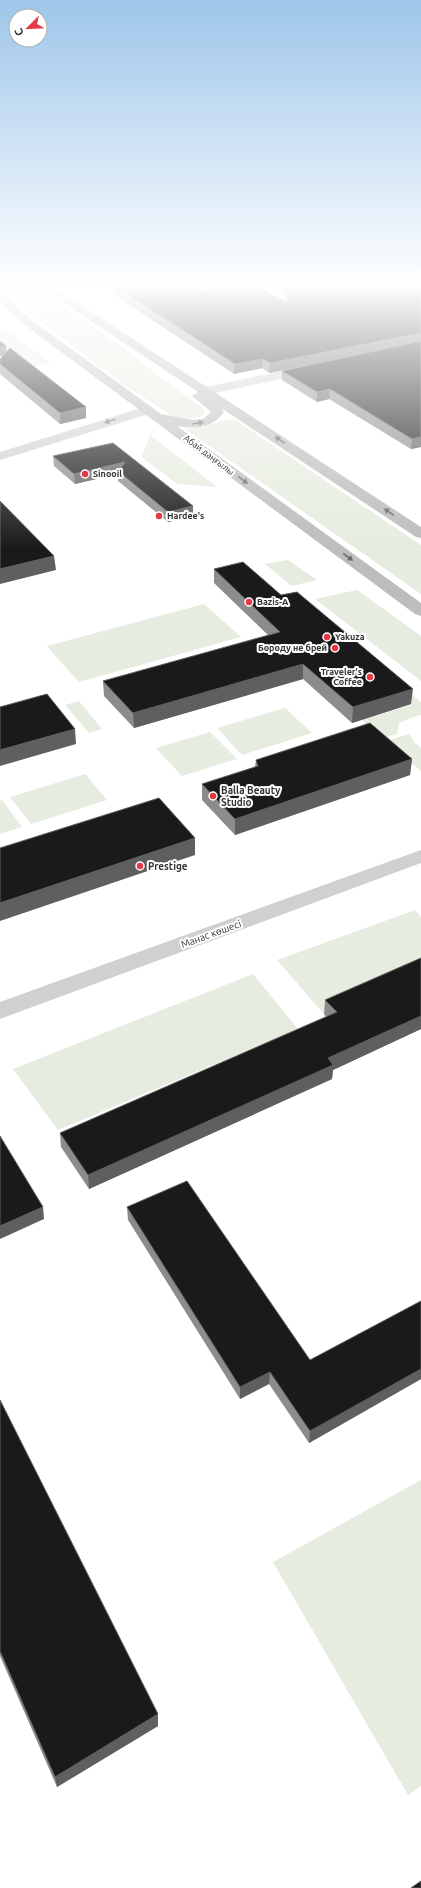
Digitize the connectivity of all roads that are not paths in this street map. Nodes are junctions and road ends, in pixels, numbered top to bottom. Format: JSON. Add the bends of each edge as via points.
{"nodes":[{"id":1,"x":95,"y":371,"type":"edge"},
{"id":2,"x":167,"y":371,"type":"edge"},
{"id":3,"x":176,"y":371,"type":"edge"},
{"id":4,"x":298,"y":371,"type":"edge"},
{"id":5,"x":206,"y":391,"type":"junction"},
{"id":6,"x":148,"y":410,"type":"junction"},
{"id":7,"x":0,"y":456,"type":"edge"},
{"id":8,"x":421,"y":534,"type":"edge"},
{"id":9,"x":421,"y":611,"type":"edge"},
{"id":10,"x":421,"y":856,"type":"edge"},
{"id":11,"x":0,"y":1011,"type":"edge"}],
"edges":[{"from":1,"to":6,"type":"main road","name":"Абай даңғылы"},
{"from":6,"to":2,"type":"main road","one_way":true,"via":[[177,423],[188,424],[208,421],[218,412]]},
{"from":3,"to":5,"type":"main road"},
{"from":4,"to":5,"type":"street"},
{"from":8,"to":5,"type":"main road","one_way":true},
{"from":6,"to":7,"type":"street","one_way":true},
{"from":6,"to":9,"type":"main road","name":"Абай даңғылы","one_way":true},
{"from":10,"to":11,"type":"street","name":"Манас көшесі"}]}
